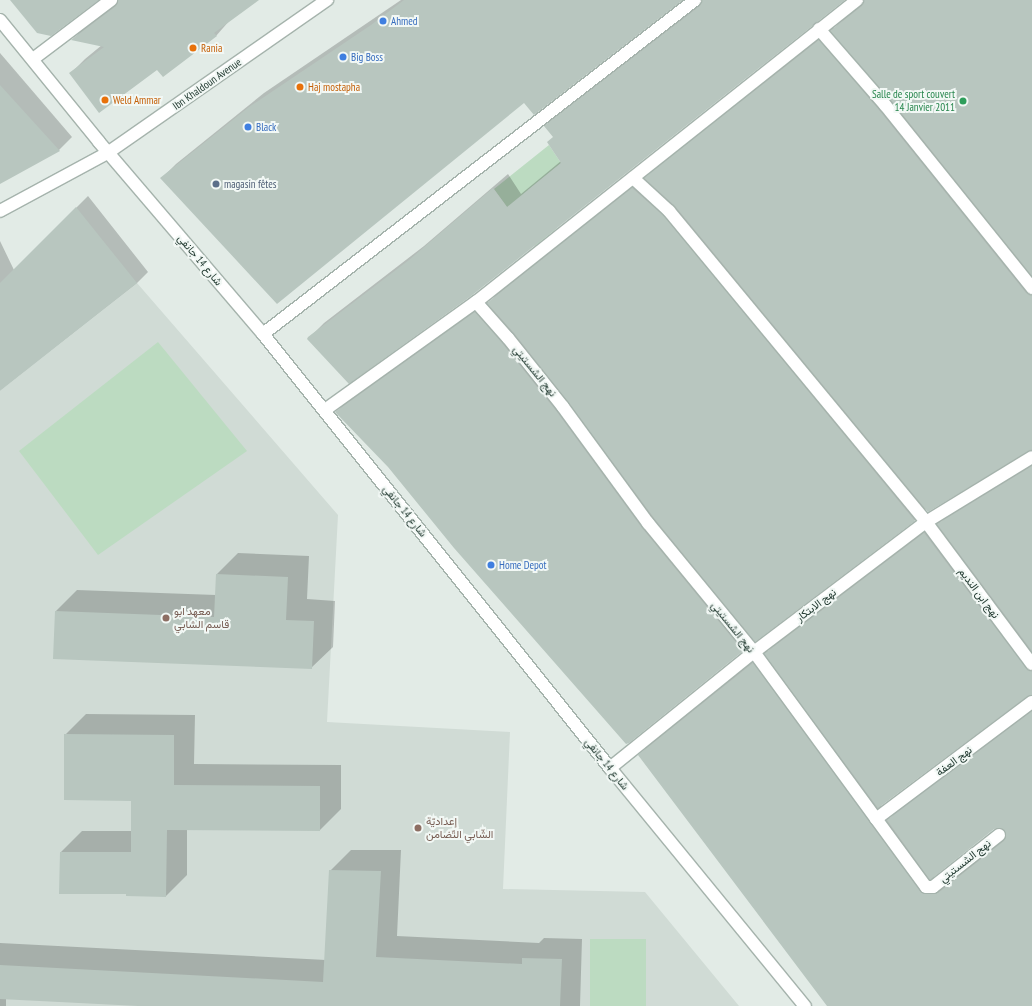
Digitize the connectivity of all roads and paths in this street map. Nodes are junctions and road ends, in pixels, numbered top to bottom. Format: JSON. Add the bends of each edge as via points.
{"nodes":[{"id":1,"x":110,"y":0,"type":"edge"},
{"id":2,"x":327,"y":0,"type":"edge"},
{"id":3,"x":695,"y":0,"type":"edge"},
{"id":4,"x":857,"y":0,"type":"edge"},
{"id":5,"x":0,"y":20,"type":"edge"},
{"id":6,"x":819,"y":29,"type":"junction"},
{"id":7,"x":33,"y":59,"type":"junction"},
{"id":8,"x":109,"y":152,"type":"junction"},
{"id":9,"x":633,"y":178,"type":"junction"},
{"id":10,"x":0,"y":211,"type":"edge"},
{"id":11,"x":1032,"y":288,"type":"edge"},
{"id":12,"x":476,"y":302,"type":"junction"},
{"id":13,"x":264,"y":334,"type":"junction"},
{"id":14,"x":325,"y":410,"type":"junction"},
{"id":15,"x":1032,"y":457,"type":"edge"},
{"id":16,"x":926,"y":522,"type":"junction"},
{"id":17,"x":754,"y":652,"type":"junction"},
{"id":18,"x":1032,"y":664,"type":"edge"},
{"id":19,"x":1032,"y":702,"type":"edge"},
{"id":20,"x":610,"y":768,"type":"junction"},
{"id":21,"x":876,"y":819,"type":"junction"},
{"id":22,"x":999,"y":835,"type":"dead end"},
{"id":23,"x":805,"y":1006,"type":"edge"}],
"edges":[{"from":1,"to":7,"type":"street"},
{"from":2,"to":8,"type":"street","name":"Ibn Khaldoun Avenue"},
{"from":3,"to":13,"type":"street"},
{"from":4,"to":6,"type":"street"},
{"from":5,"to":7,"type":"street","name":"شارع 14 جانفي"},
{"from":6,"to":9,"type":"street"},
{"from":6,"to":11,"type":"street","via":[[885,105]]},
{"from":7,"to":8,"type":"street","name":"شارع 14 جانفي"},
{"from":8,"to":10,"type":"street","name":"Ibn Khaldoun Avenue"},
{"from":8,"to":13,"type":"street","name":"شارع 14 جانفي"},
{"from":9,"to":12,"type":"street"},
{"from":9,"to":16,"type":"street","name":"نهج ابن النديم","via":[[670,211]]},
{"from":12,"to":14,"type":"street"},
{"from":12,"to":17,"type":"street","name":"نهج الشستيتي","via":[[563,407],[648,523]]},
{"from":13,"to":14,"type":"street","name":"شارع 14 جانفي"},
{"from":14,"to":20,"type":"street","name":"شارع 14 جانفي"},
{"from":15,"to":16,"type":"street","name":"نهج الابتكار"},
{"from":16,"to":17,"type":"street","name":"نهج الابتكار"},
{"from":16,"to":18,"type":"street","name":"نهج ابن النديم"},
{"from":17,"to":20,"type":"street","name":"نهج الابتكار"},
{"from":17,"to":21,"type":"street","name":"نهج الشستيتي"},
{"from":19,"to":21,"type":"street","name":"نهج العفة"},
{"from":20,"to":23,"type":"street","name":"شارع 14 جانفي"},
{"from":21,"to":22,"type":"street","name":"نهج الشستيتي","via":[[929,888]]}]}
